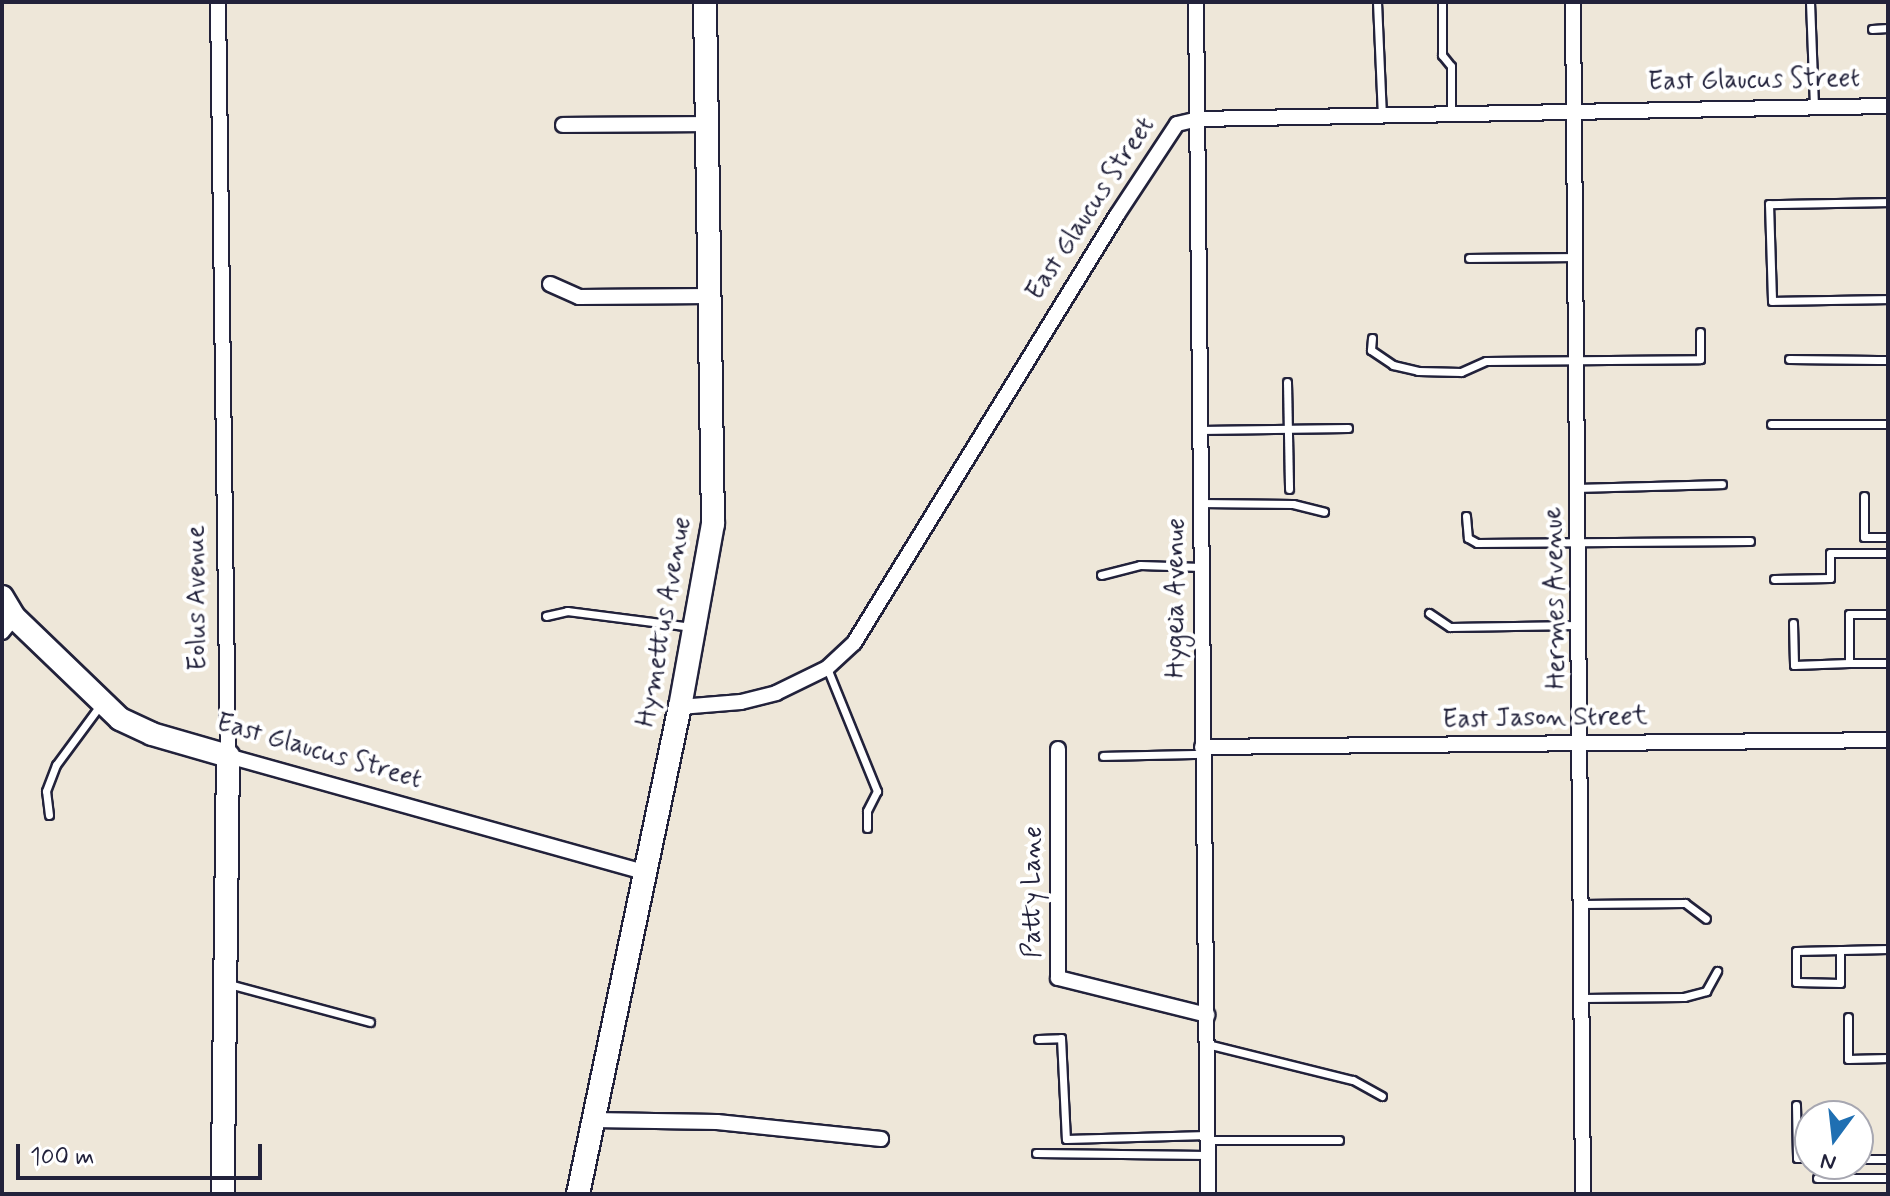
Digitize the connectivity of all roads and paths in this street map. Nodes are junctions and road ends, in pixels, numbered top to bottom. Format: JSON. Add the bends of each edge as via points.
{"nodes":[{"id":1,"x":218,"y":2,"type":"edge"},
{"id":2,"x":705,"y":2,"type":"edge"},
{"id":3,"x":1196,"y":2,"type":"edge"},
{"id":4,"x":1377,"y":2,"type":"edge"},
{"id":5,"x":1442,"y":2,"type":"edge"},
{"id":6,"x":1573,"y":2,"type":"edge"},
{"id":7,"x":1810,"y":2,"type":"edge"},
{"id":8,"x":1888,"y":28,"type":"edge"},
{"id":9,"x":1872,"y":29,"type":"dead end"},
{"id":10,"x":1888,"y":106,"type":"edge"},
{"id":11,"x":1814,"y":107,"type":"junction"},
{"id":12,"x":1574,"y":112,"type":"junction"},
{"id":13,"x":1451,"y":114,"type":"junction"},
{"id":14,"x":1382,"y":115,"type":"junction"},
{"id":15,"x":1198,"y":119,"type":"junction"},
{"id":16,"x":708,"y":124,"type":"junction"},
{"id":17,"x":563,"y":125,"type":"dead end"},
{"id":18,"x":1888,"y":202,"type":"edge"},
{"id":19,"x":1576,"y":257,"type":"junction"},
{"id":20,"x":1469,"y":258,"type":"dead end"},
{"id":21,"x":550,"y":284,"type":"dead end"},
{"id":22,"x":710,"y":296,"type":"junction"},
{"id":23,"x":1888,"y":299,"type":"edge"},
{"id":24,"x":1700,"y":332,"type":"dead end"},
{"id":25,"x":1372,"y":338,"type":"dead end"},
{"id":26,"x":1789,"y":359,"type":"dead end"},
{"id":27,"x":1888,"y":360,"type":"edge"},
{"id":28,"x":1577,"y":361,"type":"junction"},
{"id":29,"x":1287,"y":382,"type":"dead end"},
{"id":30,"x":1771,"y":424,"type":"dead end"},
{"id":31,"x":1888,"y":424,"type":"edge"},
{"id":32,"x":1348,"y":428,"type":"dead end"},
{"id":33,"x":1288,"y":429,"type":"junction"},
{"id":34,"x":1200,"y":430,"type":"junction"},
{"id":35,"x":1722,"y":484,"type":"dead end"},
{"id":36,"x":1579,"y":488,"type":"junction"},
{"id":37,"x":1289,"y":489,"type":"dead end"},
{"id":38,"x":1864,"y":496,"type":"dead end"},
{"id":39,"x":1200,"y":503,"type":"junction"},
{"id":40,"x":1324,"y":512,"type":"dead end"},
{"id":41,"x":1466,"y":516,"type":"dead end"},
{"id":42,"x":1888,"y":537,"type":"edge"},
{"id":43,"x":1750,"y":541,"type":"dead end"},
{"id":44,"x":1579,"y":544,"type":"junction"},
{"id":45,"x":1888,"y":553,"type":"edge"},
{"id":46,"x":1201,"y":567,"type":"junction"},
{"id":47,"x":1101,"y":575,"type":"dead end"},
{"id":48,"x":1774,"y":579,"type":"dead end"},
{"id":49,"x":2,"y":597,"type":"edge"},
{"id":50,"x":1429,"y":613,"type":"dead end"},
{"id":51,"x":1888,"y":614,"type":"edge"},
{"id":52,"x":546,"y":616,"type":"dead end"},
{"id":53,"x":1793,"y":623,"type":"dead end"},
{"id":54,"x":8,"y":624,"type":"edge"},
{"id":55,"x":1580,"y":625,"type":"junction"},
{"id":56,"x":694,"y":628,"type":"junction"},
{"id":57,"x":1849,"y":663,"type":"junction"},
{"id":58,"x":1888,"y":663,"type":"edge"},
{"id":59,"x":827,"y":668,"type":"junction"},
{"id":60,"x":102,"y":702,"type":"junction"},
{"id":61,"x":680,"y":707,"type":"junction"},
{"id":62,"x":1888,"y":740,"type":"edge"},
{"id":63,"x":1582,"y":743,"type":"junction"},
{"id":64,"x":1058,"y":749,"type":"dead end"},
{"id":65,"x":1202,"y":751,"type":"junction"},
{"id":66,"x":228,"y":756,"type":"junction"},
{"id":67,"x":1103,"y":756,"type":"dead end"},
{"id":68,"x":49,"y":815,"type":"dead end"},
{"id":69,"x":867,"y":828,"type":"dead end"},
{"id":70,"x":646,"y":873,"type":"junction"},
{"id":71,"x":1582,"y":904,"type":"junction"},
{"id":72,"x":1706,"y":919,"type":"dead end"},
{"id":73,"x":1888,"y":949,"type":"edge"},
{"id":74,"x":1840,"y":950,"type":"junction"},
{"id":75,"x":1717,"y":971,"type":"dead end"},
{"id":76,"x":225,"y":983,"type":"junction"},
{"id":77,"x":1583,"y":998,"type":"junction"},
{"id":78,"x":1207,"y":1015,"type":"junction"},
{"id":79,"x":1848,"y":1017,"type":"dead end"},
{"id":80,"x":370,"y":1022,"type":"dead end"},
{"id":81,"x":1038,"y":1039,"type":"dead end"},
{"id":82,"x":1207,"y":1044,"type":"junction"},
{"id":83,"x":1888,"y":1058,"type":"edge"},
{"id":84,"x":1382,"y":1096,"type":"dead end"},
{"id":85,"x":593,"y":1120,"type":"junction"},
{"id":86,"x":881,"y":1139,"type":"dead end"},
{"id":87,"x":1339,"y":1140,"type":"dead end"},
{"id":88,"x":1207,"y":1143,"type":"junction"},
{"id":89,"x":1036,"y":1153,"type":"dead end"},
{"id":90,"x":223,"y":1194,"type":"edge"},
{"id":91,"x":578,"y":1194,"type":"edge"},
{"id":92,"x":1208,"y":1194,"type":"edge"},
{"id":93,"x":1583,"y":1194,"type":"edge"}],
"edges":[{"from":1,"to":66,"type":"street","name":"Eolus Avenue"},
{"from":2,"to":16,"type":"street","name":"Hymettus Avenue"},
{"from":3,"to":15,"type":"street","name":"Hygeia Avenue"},
{"from":4,"to":14,"type":"lane"},
{"from":5,"to":13,"type":"lane","via":[[1442,55],[1451,66]]},
{"from":6,"to":12,"type":"street","name":"Hermes Avenue"},
{"from":7,"to":11,"type":"lane"},
{"from":8,"to":9,"type":"lane"},
{"from":10,"to":11,"type":"street","name":"East Glaucus Street"},
{"from":11,"to":12,"type":"street","name":"East Glaucus Street"},
{"from":12,"to":13,"type":"street","name":"East Glaucus Street"},
{"from":12,"to":19,"type":"street","name":"Hermes Avenue"},
{"from":13,"to":14,"type":"street","name":"East Glaucus Street"},
{"from":14,"to":15,"type":"street","name":"East Glaucus Street"},
{"from":15,"to":34,"type":"street","name":"Hygeia Avenue"},
{"from":15,"to":59,"type":"street","name":"East Glaucus Street","via":[[1177,124],[854,643]]},
{"from":16,"to":17,"type":"street"},
{"from":16,"to":22,"type":"street","name":"Hymettus Avenue"},
{"from":18,"to":23,"type":"lane","via":[[1769,204],[1772,301]]},
{"from":19,"to":20,"type":"lane"},
{"from":19,"to":28,"type":"street","name":"Hermes Avenue"},
{"from":21,"to":22,"type":"street","via":[[579,297]]},
{"from":22,"to":56,"type":"street","name":"Hymettus Avenue","via":[[713,524]]},
{"from":24,"to":28,"type":"lane","via":[[1700,359]]},
{"from":25,"to":28,"type":"lane","via":[[1371,350],[1382,360],[1418,371],[1461,372],[1486,361]]},
{"from":26,"to":27,"type":"lane"},
{"from":28,"to":36,"type":"street","name":"Hermes Avenue"},
{"from":29,"to":33,"type":"lane"},
{"from":30,"to":31,"type":"lane"},
{"from":32,"to":33,"type":"lane"},
{"from":33,"to":34,"type":"lane"},
{"from":33,"to":37,"type":"lane"},
{"from":34,"to":39,"type":"street","name":"Hygeia Avenue"},
{"from":35,"to":36,"type":"lane"},
{"from":36,"to":44,"type":"street","name":"Hermes Avenue"},
{"from":38,"to":42,"type":"lane","via":[[1864,537]]},
{"from":39,"to":40,"type":"lane","via":[[1293,504]]},
{"from":39,"to":46,"type":"street","name":"Hygeia Avenue"},
{"from":41,"to":44,"type":"lane","via":[[1468,538],[1477,543]]},
{"from":43,"to":44,"type":"lane"},
{"from":44,"to":55,"type":"street","name":"Hermes Avenue"},
{"from":45,"to":48,"type":"lane","via":[[1830,553],[1830,578]]},
{"from":46,"to":47,"type":"lane","via":[[1140,565]]},
{"from":46,"to":65,"type":"street","name":"Hygeia Avenue"},
{"from":49,"to":54,"type":"street","name":"East Glaucus Street"},
{"from":50,"to":55,"type":"lane","via":[[1450,627]]},
{"from":51,"to":57,"type":"lane","via":[[1849,614]]},
{"from":52,"to":56,"type":"lane","via":[[567,611]]},
{"from":53,"to":57,"type":"lane","via":[[1794,665]]},
{"from":54,"to":60,"type":"street","name":"East Glaucus Street"},
{"from":55,"to":63,"type":"street","name":"Hermes Avenue"},
{"from":56,"to":61,"type":"street","name":"Hymettus Avenue"},
{"from":57,"to":58,"type":"lane"},
{"from":59,"to":61,"type":"street","name":"East Glaucus Street","via":[[776,693]]},
{"from":59,"to":69,"type":"lane","via":[[877,791],[867,811]]},
{"from":60,"to":66,"type":"street","name":"East Glaucus Street","via":[[120,719],[152,734]]},
{"from":60,"to":68,"type":"lane","via":[[56,765],[46,791]]},
{"from":61,"to":70,"type":"street","name":"Hymettus Avenue"},
{"from":62,"to":63,"type":"street","name":"East Jason Street"},
{"from":63,"to":65,"type":"street","name":"East Jason Street"},
{"from":63,"to":71,"type":"street","name":"Hermes Avenue"},
{"from":64,"to":78,"type":"street","name":"Patty Lane","via":[[1058,978]]},
{"from":65,"to":67,"type":"lane"},
{"from":65,"to":78,"type":"street","name":"Hygeia Avenue"},
{"from":66,"to":70,"type":"street","name":"East Glaucus Street"},
{"from":66,"to":76,"type":"street","name":"Eolus Avenue"},
{"from":70,"to":85,"type":"street","name":"Hymettus Avenue"},
{"from":71,"to":72,"type":"lane","via":[[1685,903]]},
{"from":71,"to":77,"type":"street","name":"Hermes Avenue"},
{"from":73,"to":74,"type":"lane"},
{"from":74,"to":74,"type":"lane","via":[[1796,951],[1796,982],[1840,983]]},
{"from":75,"to":77,"type":"lane","via":[[1706,991],[1684,997]]},
{"from":76,"to":80,"type":"lane"},
{"from":76,"to":90,"type":"street","name":"Eolus Avenue"},
{"from":77,"to":93,"type":"street","name":"Hermes Avenue"},
{"from":78,"to":82,"type":"street","name":"Hygeia Avenue"},
{"from":79,"to":83,"type":"lane","via":[[1848,1059]]},
{"from":81,"to":88,"type":"lane","via":[[1061,1038],[1066,1139]]},
{"from":82,"to":84,"type":"lane","via":[[1353,1080]]},
{"from":82,"to":88,"type":"street","name":"Hygeia Avenue"},
{"from":85,"to":86,"type":"street","via":[[717,1122]]},
{"from":85,"to":91,"type":"street","name":"Hymettus Avenue"},
{"from":87,"to":88,"type":"lane"},
{"from":88,"to":89,"type":"lane"},
{"from":88,"to":92,"type":"street","name":"Hygeia Avenue"}]}
